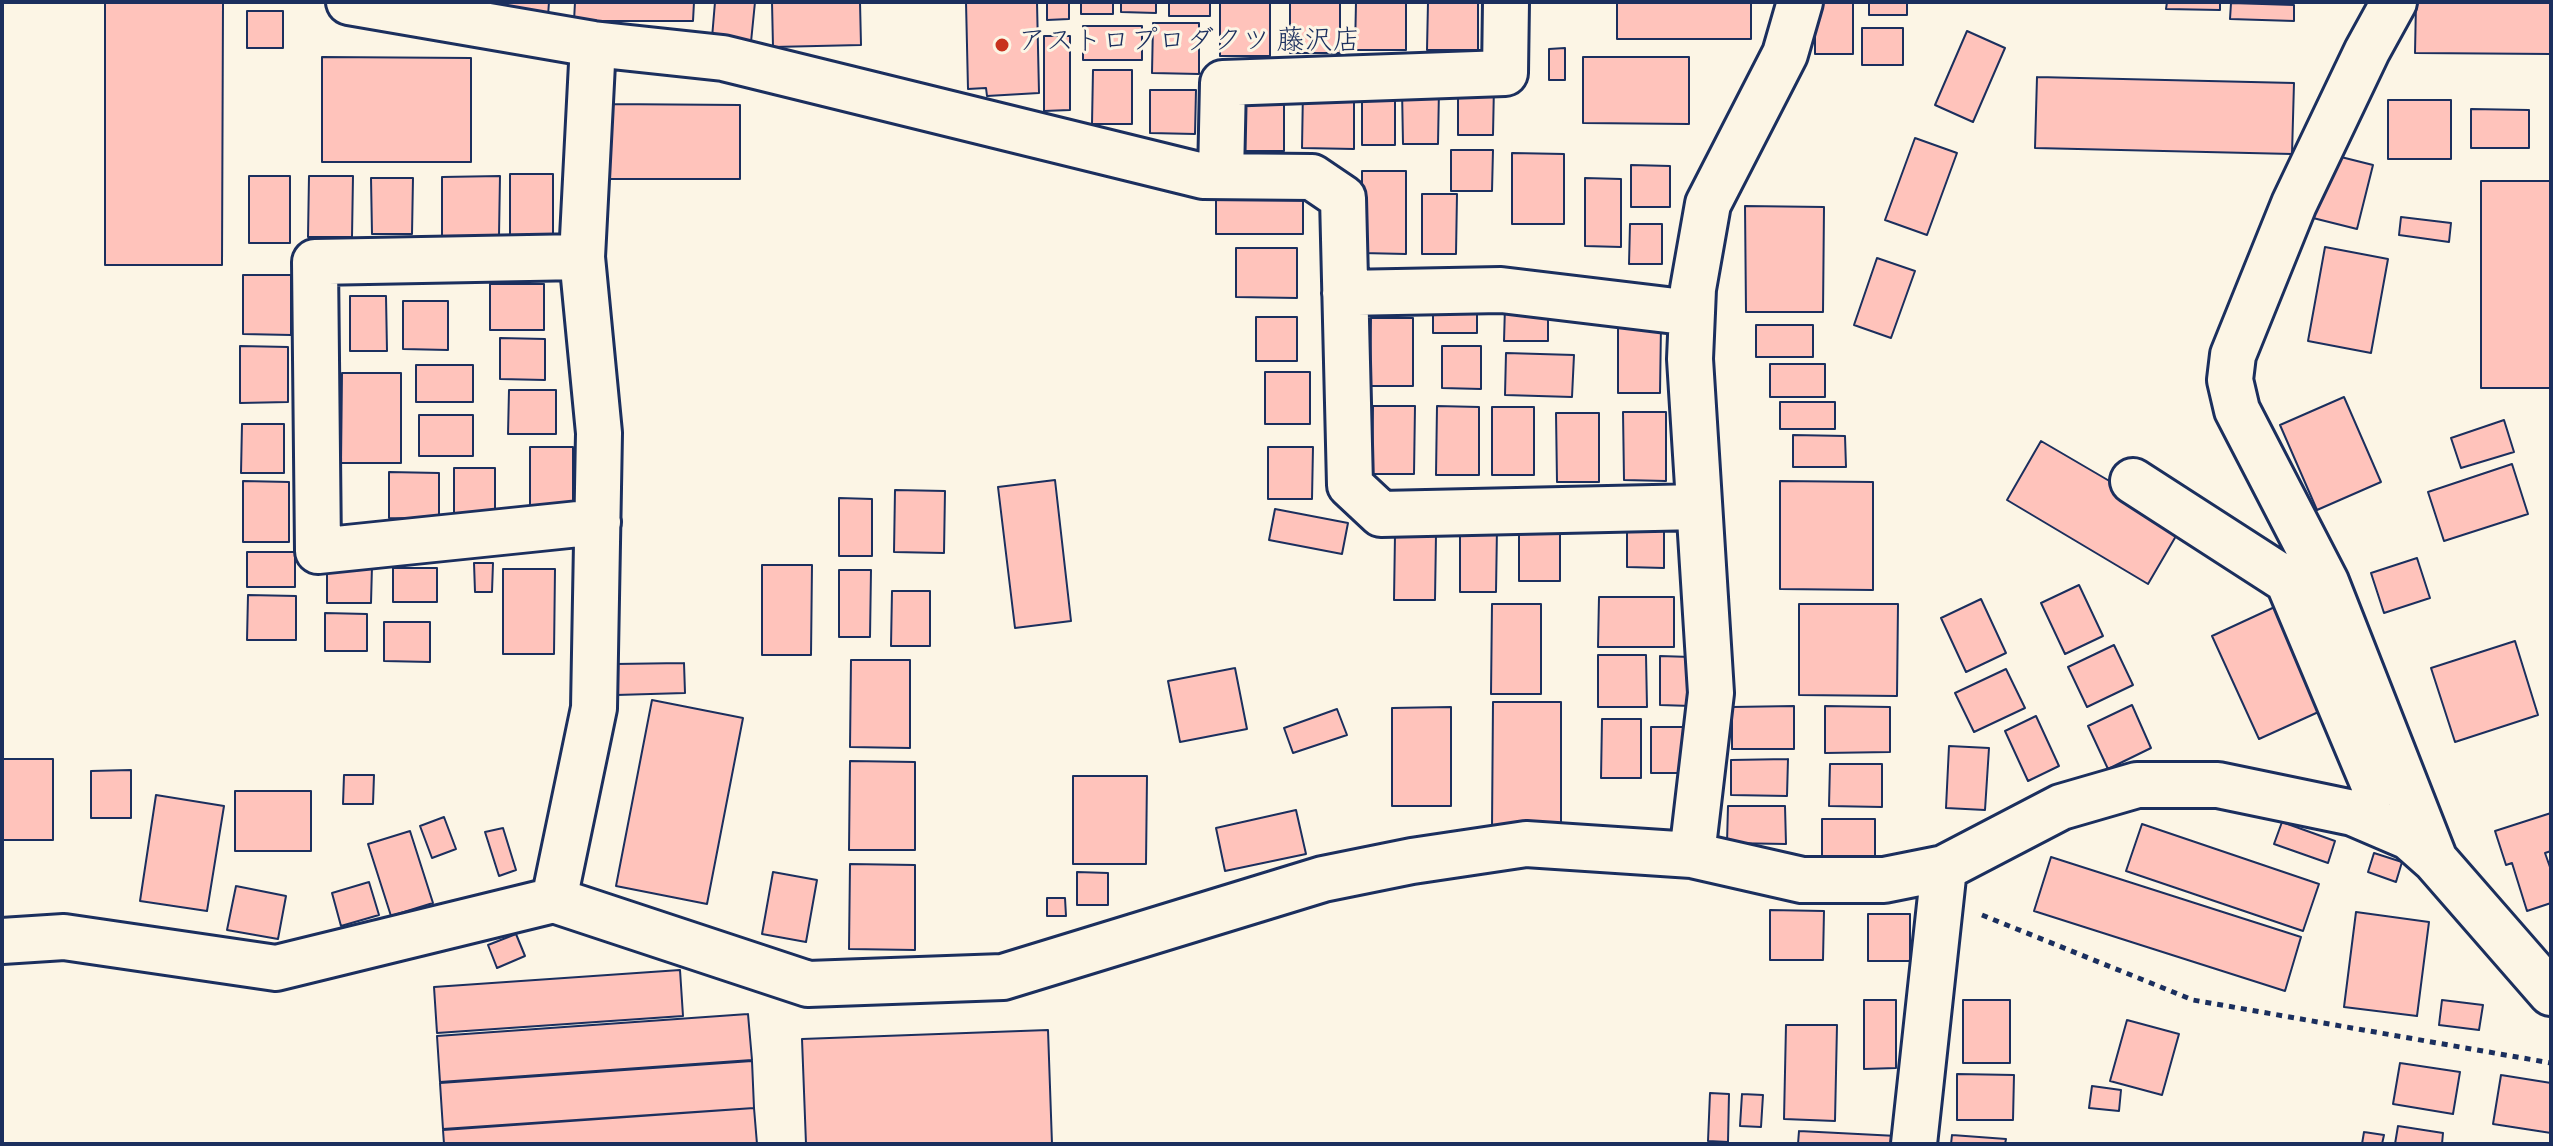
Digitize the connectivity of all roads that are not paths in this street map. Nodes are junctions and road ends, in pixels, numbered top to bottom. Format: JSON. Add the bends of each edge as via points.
{"nodes":[{"id":1,"x":349,"y":2,"type":"edge"},
{"id":2,"x":1506,"y":2,"type":"edge"},
{"id":3,"x":1800,"y":2,"type":"edge"},
{"id":4,"x":2394,"y":2,"type":"edge"},
{"id":5,"x":593,"y":44,"type":"junction"},
{"id":6,"x":1221,"y":176,"type":"junction"},
{"id":7,"x":582,"y":257,"type":"junction"},
{"id":8,"x":1345,"y":293,"type":"junction"},
{"id":9,"x":1692,"y":313,"type":"junction"},
{"id":10,"x":2133,"y":481,"type":"dead end"},
{"id":11,"x":1699,"y":507,"type":"junction"},
{"id":12,"x":598,"y":522,"type":"junction"},
{"id":13,"x":2393,"y":831,"type":"junction"},
{"id":14,"x":1692,"y":855,"type":"junction"},
{"id":15,"x":2435,"y":860,"type":"junction"},
{"id":16,"x":1943,"y":883,"type":"junction"},
{"id":17,"x":554,"y":900,"type":"junction"},
{"id":18,"x":2,"y":941,"type":"edge"},
{"id":19,"x":2551,"y":993,"type":"edge"},
{"id":20,"x":1914,"y":1144,"type":"edge"}],
"edges":[{"from":1,"to":5,"type":"street"},
{"from":2,"to":6,"type":"street","via":[[1505,73],[1223,83]]},
{"from":3,"to":9,"type":"street","via":[[1785,54],[1708,204]]},
{"from":4,"to":15,"type":"street","via":[[2294,204],[2233,355],[2230,380],[2237,410],[2326,582]]},
{"from":5,"to":6,"type":"street","via":[[723,58],[1203,176]]},
{"from":5,"to":7,"type":"street"},
{"from":6,"to":8,"type":"street","via":[[1312,177],[1343,198]]},
{"from":7,"to":12,"type":"street","via":[[599,433]]},
{"from":7,"to":12,"type":"street","via":[[315,262],[318,551]]},
{"from":8,"to":9,"type":"street","via":[[1501,290]]},
{"from":8,"to":11,"type":"street","via":[[1350,485],[1381,514]]},
{"from":9,"to":11,"type":"street"},
{"from":10,"to":13,"type":"street","via":[[2288,581]]},
{"from":11,"to":14,"type":"street","via":[[1711,693]]},
{"from":12,"to":17,"type":"street","via":[[594,708]]},
{"from":13,"to":15,"type":"street","via":[[2409,837]]},
{"from":13,"to":16,"type":"street","via":[[2353,813],[2218,785],[2137,785],[2061,807]]},
{"from":14,"to":16,"type":"street","via":[[1802,880]]},
{"from":14,"to":17,"type":"street","via":[[1526,844],[1412,861],[1323,879],[988,978],[808,984]]},
{"from":15,"to":19,"type":"street"},
{"from":16,"to":20,"type":"street"},
{"from":17,"to":18,"type":"street","via":[[276,968],[64,937]]}]}
